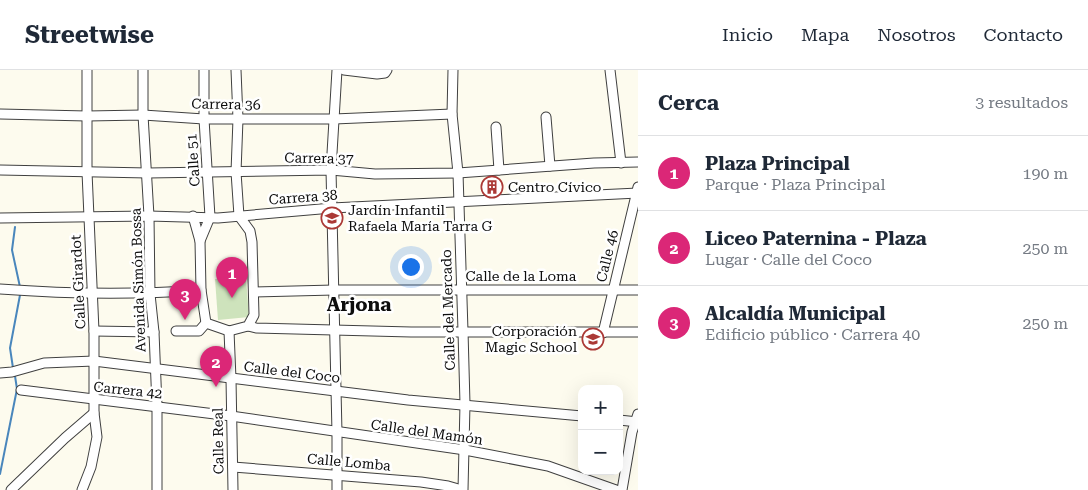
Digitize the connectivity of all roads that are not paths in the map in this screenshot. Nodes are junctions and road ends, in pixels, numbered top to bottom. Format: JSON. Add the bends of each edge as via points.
{"nodes":[{"id":1,"x":87,"y":70,"type":"edge"},
{"id":2,"x":143,"y":70,"type":"edge"},
{"id":3,"x":204,"y":70,"type":"edge"},
{"id":4,"x":236,"y":70,"type":"edge"},
{"id":5,"x":337,"y":70,"type":"edge"},
{"id":6,"x":344,"y":70,"type":"edge"},
{"id":7,"x":453,"y":70,"type":"edge"},
{"id":8,"x":610,"y":70,"type":"edge"},
{"id":9,"x":386,"y":71,"type":"edge"},
{"id":10,"x":0,"y":114,"type":"edge"},
{"id":11,"x":452,"y":114,"type":"junction"},
{"id":12,"x":143,"y":115,"type":"junction"},
{"id":13,"x":87,"y":116,"type":"junction"},
{"id":14,"x":546,"y":117,"type":"dead end"},
{"id":15,"x":204,"y":119,"type":"junction"},
{"id":16,"x":238,"y":119,"type":"junction"},
{"id":17,"x":334,"y":120,"type":"junction"},
{"id":18,"x":496,"y":127,"type":"dead end"},
{"id":19,"x":638,"y":162,"type":"edge"},
{"id":20,"x":621,"y":163,"type":"junction"},
{"id":21,"x":550,"y":166,"type":"junction"},
{"id":22,"x":0,"y":170,"type":"edge"},
{"id":23,"x":331,"y":170,"type":"junction"},
{"id":24,"x":499,"y":170,"type":"junction"},
{"id":25,"x":87,"y":172,"type":"junction"},
{"id":26,"x":208,"y":172,"type":"junction"},
{"id":27,"x":236,"y":172,"type":"junction"},
{"id":28,"x":148,"y":173,"type":"junction"},
{"id":29,"x":458,"y":173,"type":"junction"},
{"id":30,"x":638,"y":187,"type":"edge"},
{"id":31,"x":638,"y":193,"type":"edge"},
{"id":32,"x":459,"y":203,"type":"junction"},
{"id":33,"x":332,"y":208,"type":"junction"},
{"id":34,"x":259,"y":214,"type":"junction"},
{"id":35,"x":149,"y":216,"type":"junction"},
{"id":36,"x":193,"y":216,"type":"junction"},
{"id":37,"x":238,"y":216,"type":"junction"},
{"id":38,"x":0,"y":218,"type":"edge"},
{"id":39,"x":89,"y":218,"type":"junction"},
{"id":40,"x":210,"y":218,"type":"junction"},
{"id":41,"x":250,"y":231,"type":"junction"},
{"id":42,"x":200,"y":241,"type":"junction"},
{"id":43,"x":0,"y":289,"type":"edge"},
{"id":44,"x":462,"y":289,"type":"junction"},
{"id":45,"x":201,"y":290,"type":"junction"},
{"id":46,"x":334,"y":290,"type":"junction"},
{"id":47,"x":613,"y":290,"type":"junction"},
{"id":48,"x":638,"y":290,"type":"edge"},
{"id":49,"x":254,"y":292,"type":"junction"},
{"id":50,"x":92,"y":294,"type":"junction"},
{"id":51,"x":150,"y":294,"type":"junction"},
{"id":52,"x":206,"y":324,"type":"junction"},
{"id":53,"x":248,"y":326,"type":"junction"},
{"id":54,"x":335,"y":329,"type":"junction"},
{"id":55,"x":228,"y":330,"type":"junction"},
{"id":56,"x":176,"y":331,"type":"dead end"},
{"id":57,"x":463,"y":331,"type":"junction"},
{"id":58,"x":94,"y":332,"type":"junction"},
{"id":59,"x":154,"y":332,"type":"junction"},
{"id":60,"x":638,"y":332,"type":"edge"},
{"id":61,"x":603,"y":333,"type":"junction"},
{"id":62,"x":94,"y":361,"type":"junction"},
{"id":63,"x":155,"y":368,"type":"junction"},
{"id":64,"x":0,"y":373,"type":"edge"},
{"id":65,"x":231,"y":379,"type":"junction"},
{"id":66,"x":21,"y":390,"type":"dead end"},
{"id":67,"x":336,"y":390,"type":"junction"},
{"id":68,"x":95,"y":400,"type":"junction"},
{"id":69,"x":465,"y":404,"type":"junction"},
{"id":70,"x":157,"y":406,"type":"junction"},
{"id":71,"x":94,"y":413,"type":"junction"},
{"id":72,"x":232,"y":416,"type":"junction"},
{"id":73,"x":578,"y":416,"type":"edge"},
{"id":74,"x":637,"y":419,"type":"edge"},
{"id":75,"x":623,"y":420,"type":"edge"},
{"id":76,"x":337,"y":433,"type":"junction"},
{"id":77,"x":465,"y":450,"type":"junction"},
{"id":78,"x":233,"y":467,"type":"junction"},
{"id":79,"x":336,"y":475,"type":"junction"},
{"id":80,"x":11,"y":490,"type":"edge"},
{"id":81,"x":82,"y":490,"type":"edge"},
{"id":82,"x":157,"y":490,"type":"edge"},
{"id":83,"x":233,"y":490,"type":"edge"},
{"id":84,"x":336,"y":490,"type":"edge"},
{"id":85,"x":463,"y":490,"type":"edge"},
{"id":86,"x":616,"y":490,"type":"edge"},
{"id":87,"x":622,"y":490,"type":"edge"}],
"edges":[{"from":1,"to":13,"type":"street","name":"Calle Girardot"},
{"from":2,"to":12,"type":"street","name":"Avenida Simón Bossa"},
{"from":3,"to":15,"type":"street","name":"Calle 51"},
{"from":4,"to":16,"type":"street"},
{"from":5,"to":17,"type":"street"},
{"from":6,"to":9,"type":"street","via":[[377,74]]},
{"from":7,"to":11,"type":"street","name":"Calle del Mercado"},
{"from":8,"to":20,"type":"street"},
{"from":10,"to":13,"type":"street","name":"Carrera 36"},
{"from":11,"to":17,"type":"street","name":"Carrera 36"},
{"from":11,"to":29,"type":"street","name":"Calle del Mercado"},
{"from":12,"to":13,"type":"street","name":"Carrera 36"},
{"from":12,"to":15,"type":"street","name":"Carrera 36"},
{"from":12,"to":28,"type":"street","name":"Avenida Simón Bossa"},
{"from":13,"to":25,"type":"street","name":"Calle Girardot"},
{"from":14,"to":21,"type":"street"},
{"from":15,"to":16,"type":"street","name":"Carrera 36"},
{"from":15,"to":26,"type":"street","name":"Calle 51"},
{"from":16,"to":17,"type":"street","name":"Carrera 36"},
{"from":16,"to":27,"type":"street"},
{"from":17,"to":23,"type":"street"},
{"from":18,"to":24,"type":"street"},
{"from":19,"to":20,"type":"street","name":"Carrera 37"},
{"from":20,"to":21,"type":"street","name":"Carrera 37"},
{"from":21,"to":24,"type":"street","name":"Carrera 37"},
{"from":22,"to":25,"type":"street","name":"Carrera 37"},
{"from":23,"to":27,"type":"street","name":"Carrera 37"},
{"from":23,"to":29,"type":"street","name":"Carrera 37","via":[[375,174]]},
{"from":23,"to":33,"type":"street"},
{"from":24,"to":29,"type":"street","name":"Carrera 37"},
{"from":25,"to":28,"type":"street","name":"Carrera 37"},
{"from":25,"to":39,"type":"street","name":"Calle Girardot"},
{"from":26,"to":27,"type":"street","name":"Carrera 37"},
{"from":26,"to":28,"type":"street","name":"Carrera 37"},
{"from":26,"to":40,"type":"street","name":"Calle 51"},
{"from":27,"to":37,"type":"street"},
{"from":28,"to":35,"type":"street","name":"Avenida Simón Bossa"},
{"from":29,"to":32,"type":"street","name":"Calle del Mercado"},
{"from":30,"to":31,"type":"street","name":"Calle 46"},
{"from":31,"to":32,"type":"street","name":"Carrera 38"},
{"from":31,"to":47,"type":"street","name":"Calle 46"},
{"from":32,"to":33,"type":"street","name":"Carrera 38"},
{"from":32,"to":44,"type":"street","name":"Calle del Mercado"},
{"from":33,"to":34,"type":"street","name":"Carrera 38"},
{"from":33,"to":46,"type":"street"},
{"from":34,"to":37,"type":"street","name":"Carrera 38"},
{"from":34,"to":41,"type":"street"},
{"from":35,"to":36,"type":"street","name":"Carrera 38"},
{"from":35,"to":39,"type":"street","name":"Carrera 38"},
{"from":35,"to":51,"type":"street","name":"Avenida Simón Bossa"},
{"from":36,"to":40,"type":"street","name":"Carrera 38"},
{"from":36,"to":42,"type":"street"},
{"from":37,"to":40,"type":"street","name":"Carrera 38"},
{"from":37,"to":41,"type":"street"},
{"from":38,"to":39,"type":"street","name":"Carrera 38"},
{"from":39,"to":50,"type":"street","name":"Calle Girardot"},
{"from":40,"to":42,"type":"street"},
{"from":41,"to":49,"type":"street"},
{"from":42,"to":45,"type":"street"},
{"from":43,"to":50,"type":"street"},
{"from":44,"to":46,"type":"street","name":"Calle de la Loma"},
{"from":44,"to":47,"type":"street","name":"Calle de la Loma"},
{"from":44,"to":57,"type":"street","name":"Calle del Mercado"},
{"from":45,"to":51,"type":"street"},
{"from":45,"to":52,"type":"street"},
{"from":46,"to":49,"type":"street","name":"Calle de la Loma"},
{"from":46,"to":54,"type":"street"},
{"from":47,"to":48,"type":"street","name":"Calle de la Loma"},
{"from":47,"to":61,"type":"street","name":"Calle 46"},
{"from":49,"to":53,"type":"street","via":[[254,315]]},
{"from":50,"to":51,"type":"street"},
{"from":50,"to":58,"type":"street","name":"Calle Girardot"},
{"from":51,"to":59,"type":"street","name":"Avenida Simón Bossa"},
{"from":52,"to":55,"type":"street"},
{"from":52,"to":56,"type":"street","via":[[199,331]]},
{"from":53,"to":54,"type":"street"},
{"from":53,"to":55,"type":"street"},
{"from":54,"to":57,"type":"street"},
{"from":54,"to":67,"type":"street"},
{"from":55,"to":65,"type":"street","name":"Calle Real"},
{"from":57,"to":61,"type":"street"},
{"from":57,"to":69,"type":"street","name":"Calle del Mercado"},
{"from":58,"to":59,"type":"street"},
{"from":58,"to":62,"type":"street","name":"Calle Girardot"},
{"from":59,"to":63,"type":"street","name":"Avenida Simón Bossa"},
{"from":60,"to":61,"type":"street"},
{"from":62,"to":63,"type":"street","name":"Calle del Coco"},
{"from":62,"to":64,"type":"street","name":"Calle del Coco","via":[[44,364]]},
{"from":62,"to":68,"type":"street","name":"Calle Girardot"},
{"from":63,"to":65,"type":"street","name":"Calle del Coco"},
{"from":63,"to":70,"type":"street","name":"Avenida Simón Bossa"},
{"from":65,"to":67,"type":"street","name":"Calle del Coco"},
{"from":65,"to":72,"type":"street","name":"Calle Real"},
{"from":66,"to":68,"type":"street","name":"Carrera 42"},
{"from":67,"to":69,"type":"street","name":"Calle del Coco"},
{"from":67,"to":76,"type":"street"},
{"from":68,"to":70,"type":"street","name":"Carrera 42"},
{"from":68,"to":71,"type":"street","name":"Calle Girardot"},
{"from":69,"to":73,"type":"street","name":"Calle del Coco"},
{"from":69,"to":77,"type":"street","name":"Calle del Mercado"},
{"from":70,"to":72,"type":"street","name":"Carrera 42"},
{"from":70,"to":82,"type":"street","name":"Avenida Simón Bossa"},
{"from":71,"to":80,"type":"street"},
{"from":71,"to":81,"type":"street","name":"Calle Girardot","via":[[97,437]]},
{"from":72,"to":76,"type":"street","name":"Calle del Mamón"},
{"from":72,"to":78,"type":"street","name":"Calle Real"},
{"from":74,"to":75,"type":"street"},
{"from":74,"to":87,"type":"street"},
{"from":76,"to":77,"type":"street","name":"Calle del Mamón"},
{"from":76,"to":79,"type":"street"},
{"from":77,"to":85,"type":"street","name":"Calle del Mercado"},
{"from":77,"to":86,"type":"street","name":"Calle del Mamón","via":[[548,466]]},
{"from":78,"to":79,"type":"street","name":"Calle Lomba"},
{"from":78,"to":83,"type":"street","name":"Calle Real"},
{"from":79,"to":84,"type":"street"},
{"from":79,"to":85,"type":"street","name":"Calle Lomba","via":[[421,482]]}]}
